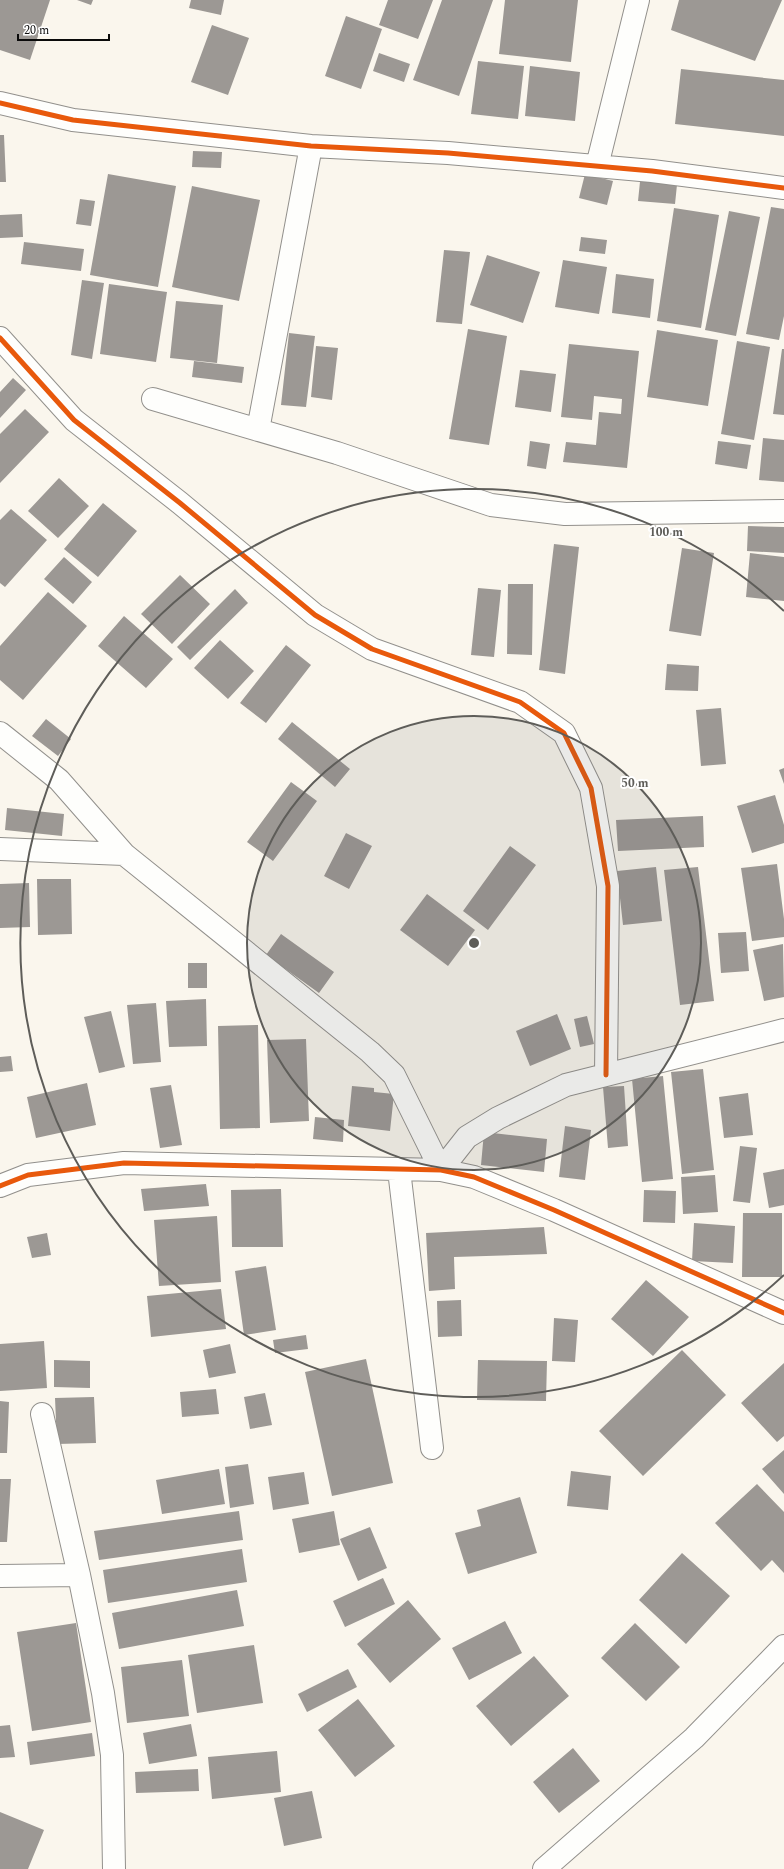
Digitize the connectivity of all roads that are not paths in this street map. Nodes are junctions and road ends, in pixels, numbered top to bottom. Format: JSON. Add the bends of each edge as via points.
{"nodes":[{"id":1,"x":638,"y":0,"type":"edge"},
{"id":2,"x":0,"y":103,"type":"edge"},
{"id":3,"x":311,"y":146,"type":"junction"},
{"id":4,"x":597,"y":166,"type":"junction"},
{"id":5,"x":784,"y":188,"type":"edge"},
{"id":6,"x":0,"y":338,"type":"edge"},
{"id":7,"x":153,"y":399,"type":"dead end"},
{"id":8,"x":258,"y":430,"type":"junction"},
{"id":9,"x":784,"y":511,"type":"edge"},
{"id":10,"x":0,"y":733,"type":"edge"},
{"id":11,"x":0,"y":849,"type":"edge"},
{"id":12,"x":124,"y":854,"type":"junction"},
{"id":13,"x":784,"y":1030,"type":"edge"},
{"id":14,"x":606,"y":1075,"type":"junction"},
{"id":15,"x":399,"y":1170,"type":"junction"},
{"id":16,"x":441,"y":1170,"type":"junction"},
{"id":17,"x":0,"y":1186,"type":"edge"},
{"id":18,"x":784,"y":1313,"type":"edge"},
{"id":19,"x":42,"y":1414,"type":"dead end"},
{"id":20,"x":432,"y":1448,"type":"dead end"},
{"id":21,"x":80,"y":1575,"type":"junction"},
{"id":22,"x":0,"y":1576,"type":"edge"},
{"id":23,"x":784,"y":1646,"type":"edge"},
{"id":24,"x":114,"y":1869,"type":"edge"},
{"id":25,"x":544,"y":1869,"type":"edge"}],
"edges":[{"from":1,"to":4,"type":"street"},
{"from":2,"to":3,"type":"street","via":[[73,120]]},
{"from":3,"to":4,"type":"street","via":[[448,153]]},
{"from":3,"to":8,"type":"street"},
{"from":4,"to":5,"type":"street"},
{"from":6,"to":14,"type":"street","via":[[74,420],[180,503],[315,615],[372,649],[520,702],[564,733],[591,788],[608,886]]},
{"from":7,"to":8,"type":"street"},
{"from":8,"to":9,"type":"street","via":[[337,453],[491,505],[565,514]]},
{"from":10,"to":12,"type":"street","via":[[59,780]]},
{"from":11,"to":12,"type":"street"},
{"from":12,"to":16,"type":"street","via":[[370,1052],[394,1075]]},
{"from":13,"to":14,"type":"street"},
{"from":14,"to":16,"type":"street","via":[[566,1085],[498,1118],[467,1137]]},
{"from":15,"to":16,"type":"street"},
{"from":15,"to":17,"type":"street","via":[[124,1163],[28,1175]]},
{"from":15,"to":20,"type":"street"},
{"from":16,"to":18,"type":"street","via":[[474,1177],[554,1210]]},
{"from":19,"to":21,"type":"street"},
{"from":21,"to":22,"type":"street"},
{"from":21,"to":24,"type":"street","via":[[103,1693],[112,1756]]},
{"from":23,"to":25,"type":"street","via":[[694,1738]]}]}
